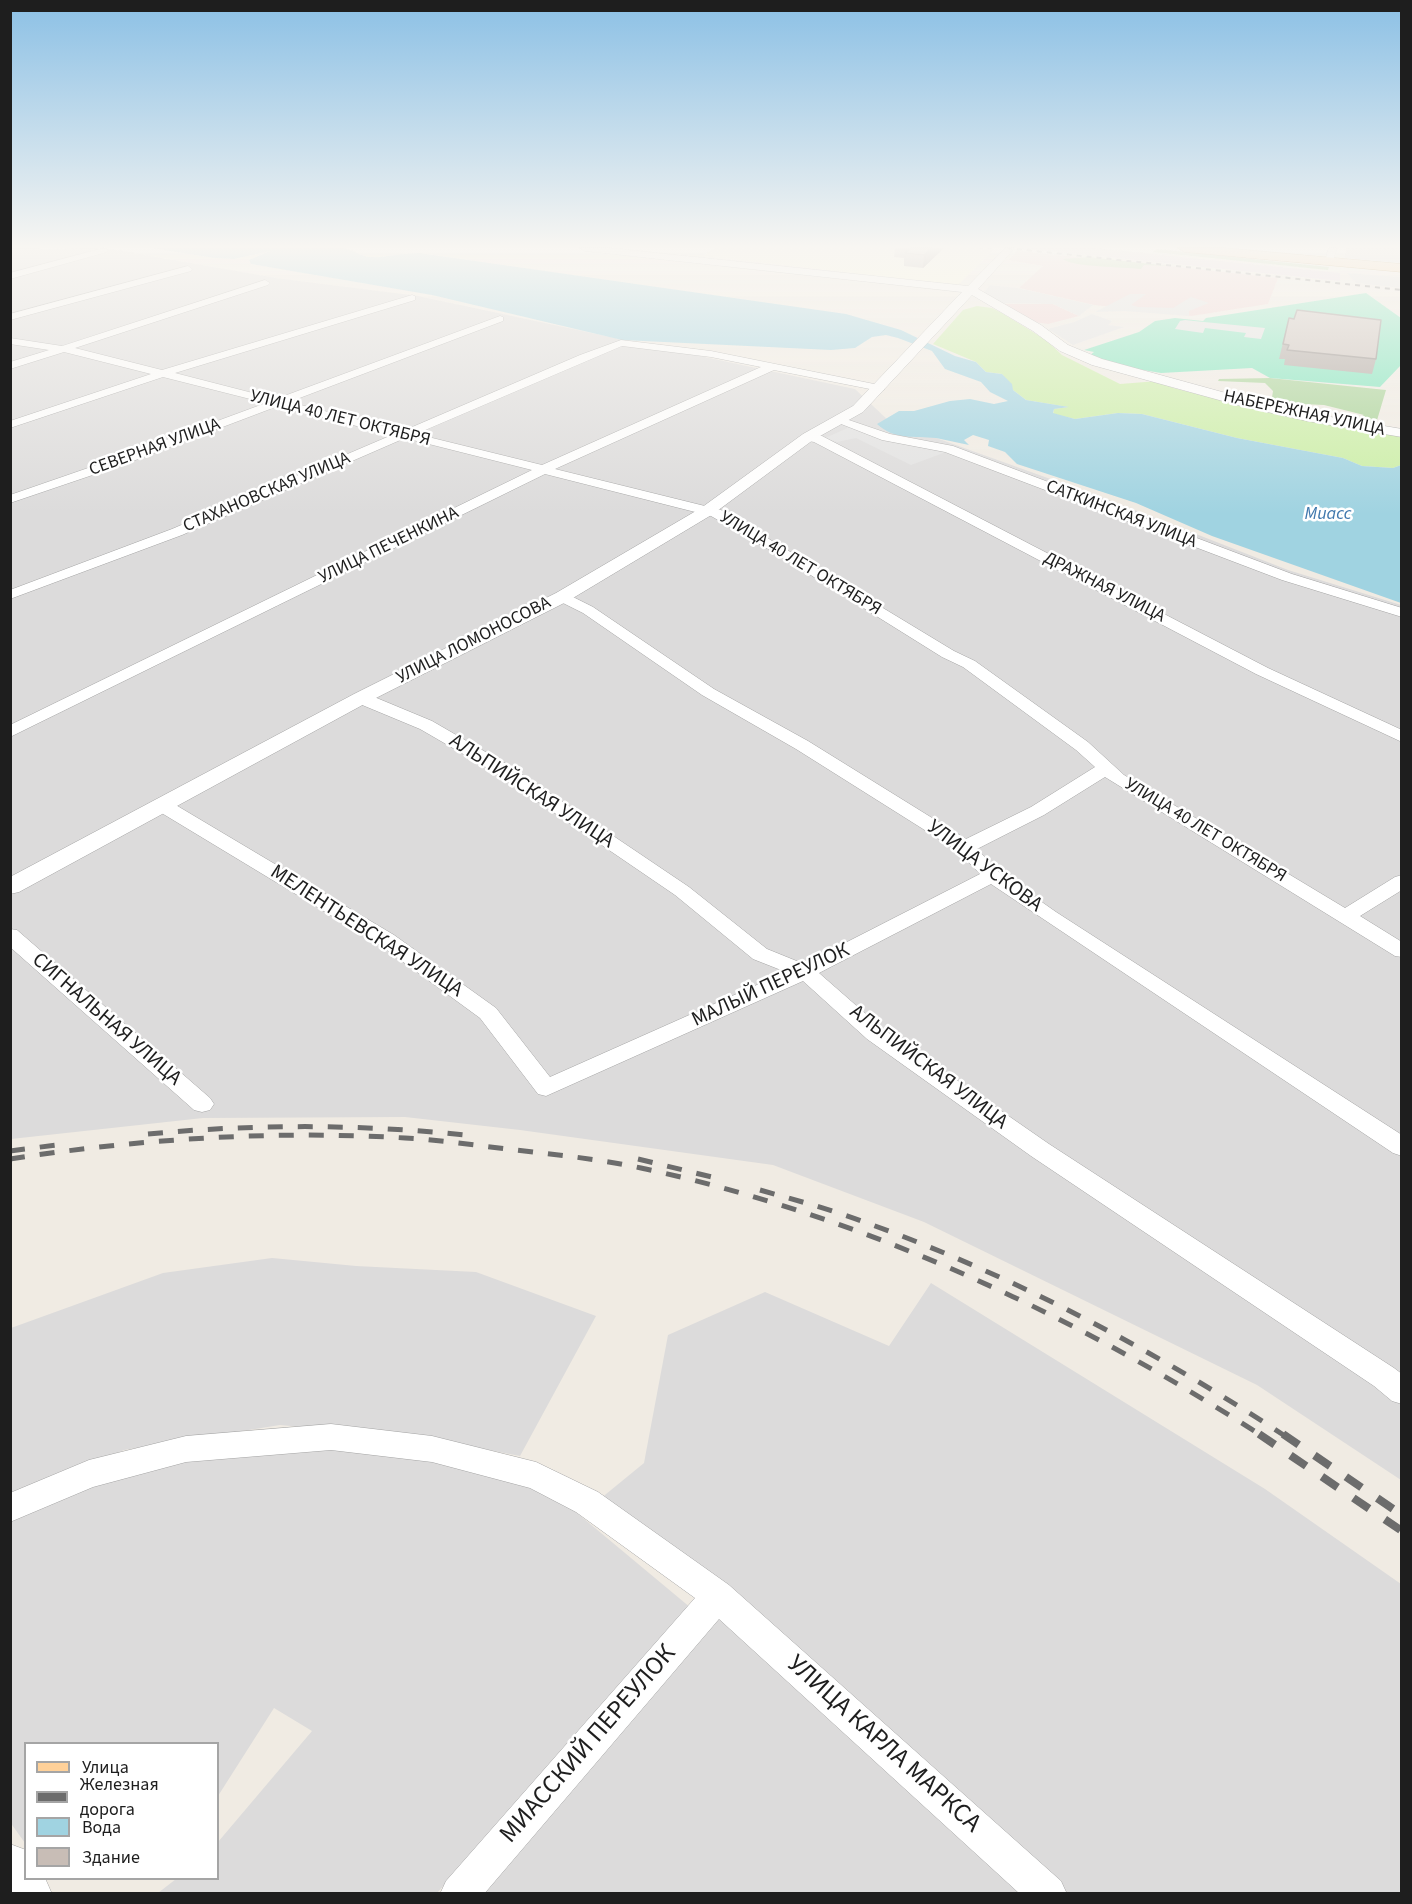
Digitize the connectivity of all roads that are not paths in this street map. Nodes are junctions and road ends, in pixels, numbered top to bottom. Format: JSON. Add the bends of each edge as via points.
{"nodes":[{"id":1,"x":102,"y":337,"type":"edge"},
{"id":2,"x":277,"y":337,"type":"edge"},
{"id":3,"x":455,"y":337,"type":"edge"},
{"id":4,"x":928,"y":337,"type":"edge"},
{"id":5,"x":1049,"y":337,"type":"edge"},
{"id":6,"x":10,"y":341,"type":"edge"},
{"id":7,"x":65,"y":349,"type":"junction"},
{"id":8,"x":10,"y":366,"type":"edge"},
{"id":9,"x":771,"y":366,"type":"junction"},
{"id":10,"x":159,"y":374,"type":"junction"},
{"id":11,"x":879,"y":388,"type":"junction"},
{"id":12,"x":278,"y":404,"type":"junction"},
{"id":13,"x":840,"y":420,"type":"junction"},
{"id":14,"x":10,"y":424,"type":"edge"},
{"id":15,"x":1401,"y":433,"type":"edge"},
{"id":16,"x":402,"y":435,"type":"junction"},
{"id":17,"x":808,"y":437,"type":"junction"},
{"id":18,"x":542,"y":470,"type":"junction"},
{"id":19,"x":10,"y":499,"type":"edge"},
{"id":20,"x":707,"y":511,"type":"junction"},
{"id":21,"x":10,"y":595,"type":"edge"},
{"id":22,"x":562,"y":597,"type":"junction"},
{"id":23,"x":1401,"y":613,"type":"edge"},
{"id":24,"x":361,"y":698,"type":"junction"},
{"id":25,"x":10,"y":732,"type":"edge"},
{"id":26,"x":1401,"y":737,"type":"edge"},
{"id":27,"x":1106,"y":768,"type":"junction"},
{"id":28,"x":162,"y":805,"type":"junction"},
{"id":29,"x":965,"y":847,"type":"junction"},
{"id":30,"x":992,"y":876,"type":"junction"},
{"id":31,"x":1401,"y":881,"type":"edge"},
{"id":32,"x":10,"y":888,"type":"edge"},
{"id":33,"x":1346,"y":916,"type":"junction"},
{"id":34,"x":10,"y":935,"type":"edge"},
{"id":35,"x":1401,"y":951,"type":"edge"},
{"id":36,"x":805,"y":972,"type":"junction"},
{"id":37,"x":546,"y":1088,"type":"joint"},
{"id":38,"x":202,"y":1104,"type":"dead end"},
{"id":39,"x":1401,"y":1147,"type":"edge"},
{"id":40,"x":1401,"y":1392,"type":"edge"},
{"id":41,"x":10,"y":1508,"type":"edge"},
{"id":42,"x":718,"y":1596,"type":"junction"},
{"id":43,"x":459,"y":1893,"type":"edge"},
{"id":44,"x":1048,"y":1893,"type":"edge"}],
"edges":[{"from":1,"to":7,"type":"street"},
{"from":2,"to":10,"type":"street"},
{"from":3,"to":12,"type":"street","name":"СЕВЕРНАЯ УЛИЦА"},
{"from":4,"to":11,"type":"street","name":"УЛИЦА ЛОМОНОСОВА"},
{"from":5,"to":15,"type":"street","name":"НАБЕРЕЖНАЯ УЛИЦА","via":[[1097,362],[1177,386],[1307,417]]},
{"from":6,"to":7,"type":"street","name":"УЛИЦА 40 ЛЕТ ОКТЯБРЯ"},
{"from":7,"to":8,"type":"street"},
{"from":7,"to":10,"type":"street","name":"УЛИЦА 40 ЛЕТ ОКТЯБРЯ"},
{"from":9,"to":11,"type":"street"},
{"from":9,"to":16,"type":"street","name":"СТАХАНОВСКАЯ УЛИЦА","via":[[711,354],[621,344]]},
{"from":9,"to":18,"type":"street","name":"УЛИЦА ПЕЧЕНКИНА"},
{"from":10,"to":12,"type":"street","name":"УЛИЦА 40 ЛЕТ ОКТЯБРЯ"},
{"from":10,"to":14,"type":"street"},
{"from":11,"to":13,"type":"street","name":"УЛИЦА ЛОМОНОСОВА"},
{"from":12,"to":16,"type":"street","name":"УЛИЦА 40 ЛЕТ ОКТЯБРЯ"},
{"from":12,"to":19,"type":"street","name":"СЕВЕРНАЯ УЛИЦА"},
{"from":13,"to":17,"type":"street","name":"УЛИЦА ЛОМОНОСОВА"},
{"from":13,"to":23,"type":"street","name":"САТКИНСКАЯ УЛИЦА","via":[[889,438],[946,448],[1252,566]]},
{"from":16,"to":18,"type":"street","name":"УЛИЦА 40 ЛЕТ ОКТЯБРЯ"},
{"from":16,"to":21,"type":"street","name":"СТАХАНОВСКАЯ УЛИЦА","via":[[177,532]]},
{"from":17,"to":20,"type":"street","name":"УЛИЦА ЛОМОНОСОВА"},
{"from":17,"to":26,"type":"street","name":"ДРАЖНАЯ УЛИЦА","via":[[1262,671]]},
{"from":18,"to":20,"type":"street","name":"УЛИЦА 40 ЛЕТ ОКТЯБРЯ"},
{"from":18,"to":25,"type":"street","name":"УЛИЦА ПЕЧЕНКИНА"},
{"from":20,"to":22,"type":"street","name":"УЛИЦА ЛОМОНОСОВА"},
{"from":20,"to":27,"type":"street","name":"УЛИЦА 40 ЛЕТ ОКТЯБРЯ","via":[[782,551],[969,664],[1082,746]]},
{"from":22,"to":24,"type":"street","name":"УЛИЦА ЛОМОНОСОВА"},
{"from":22,"to":29,"type":"street","name":"УЛИЦА УСКОВА","via":[[588,610],[708,692],[802,745]]},
{"from":24,"to":28,"type":"street","name":"УЛИЦА ЛОМОНОСОВА"},
{"from":24,"to":36,"type":"street","name":"АЛЬПИЙСКАЯ УЛИЦА","via":[[426,725],[502,769],[682,891],[760,954]]},
{"from":27,"to":29,"type":"street","via":[[1012,826]]},
{"from":27,"to":33,"type":"street","name":"УЛИЦА 40 ЛЕТ ОКТЯБРЯ","via":[[1118,779]]},
{"from":28,"to":32,"type":"street","name":"УЛИЦА ЛОМОНОСОВА"},
{"from":28,"to":37,"type":"street","name":"МЕЛЕНТЬЕВСКАЯ УЛИЦА","via":[[387,940],[488,1013]]},
{"from":29,"to":30,"type":"street","name":"УЛИЦА УСКОВА"},
{"from":30,"to":36,"type":"street","name":"МАЛЫЙ ПЕРЕУЛОК"},
{"from":30,"to":39,"type":"street","name":"УЛИЦА УСКОВА"},
{"from":31,"to":33,"type":"street"},
{"from":33,"to":35,"type":"street","name":"УЛИЦА 40 ЛЕТ ОКТЯБРЯ"},
{"from":34,"to":38,"type":"street","name":"СИГНАЛЬНАЯ УЛИЦА"},
{"from":36,"to":37,"type":"street","name":"МАЛЫЙ ПЕРЕУЛОК"},
{"from":36,"to":40,"type":"street","name":"АЛЬПИЙСКАЯ УЛИЦА","via":[[875,1034],[922,1068]]},
{"from":41,"to":42,"type":"street","name":"УЛИЦА КАРЛА МАРКСА","via":[[89,1474],[186,1449],[331,1437],[432,1449],[536,1476],[587,1502]]},
{"from":42,"to":43,"type":"street","name":"МИАССКИЙ ПЕРЕУЛОК"},
{"from":42,"to":44,"type":"street","name":"УЛИЦА КАРЛА МАРКСА"}]}
